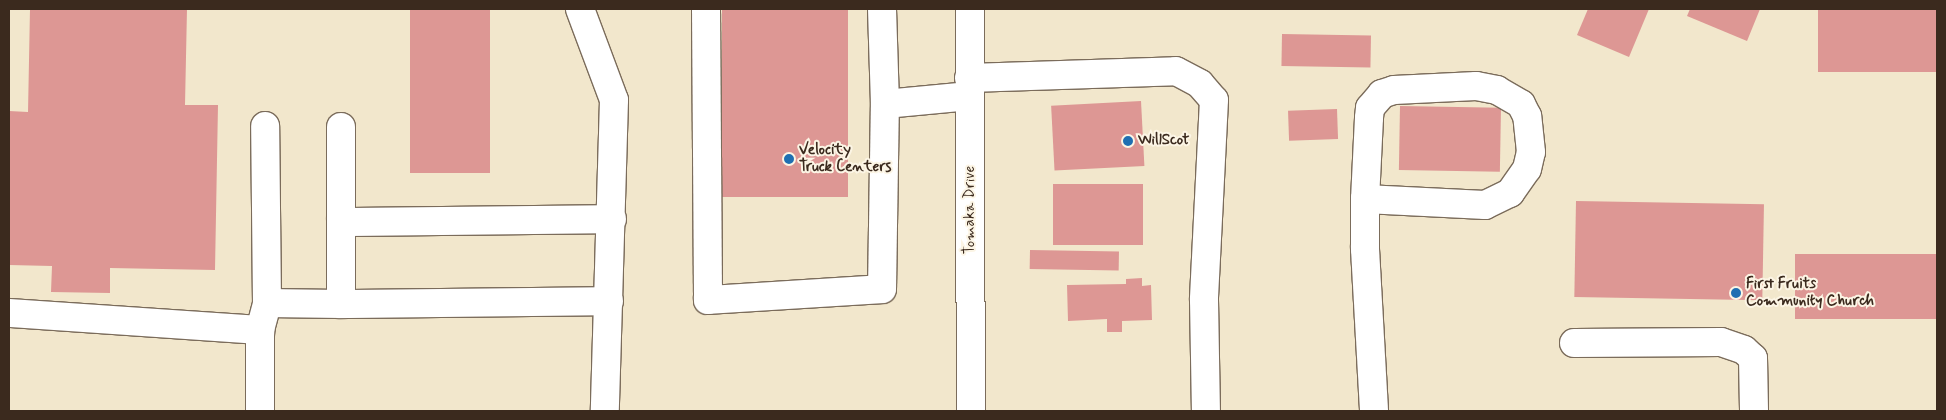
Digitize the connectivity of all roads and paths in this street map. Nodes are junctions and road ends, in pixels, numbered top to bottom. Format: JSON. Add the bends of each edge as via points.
{"nodes":[{"id":1,"x":580,"y":9,"type":"edge"},
{"id":2,"x":706,"y":9,"type":"edge"},
{"id":3,"x":882,"y":9,"type":"edge"},
{"id":4,"x":970,"y":9,"type":"edge"},
{"id":5,"x":970,"y":87,"type":"junction"},
{"id":6,"x":885,"y":104,"type":"junction"},
{"id":7,"x":265,"y":126,"type":"dead end"},
{"id":8,"x":341,"y":127,"type":"dead end"},
{"id":9,"x":1365,"y":199,"type":"junction"},
{"id":10,"x":612,"y":219,"type":"junction"},
{"id":11,"x":341,"y":222,"type":"junction"},
{"id":12,"x":609,"y":301,"type":"junction"},
{"id":13,"x":267,"y":303,"type":"junction"},
{"id":14,"x":341,"y":304,"type":"junction"},
{"id":15,"x":9,"y":313,"type":"edge"},
{"id":16,"x":260,"y":330,"type":"junction"},
{"id":17,"x":1574,"y":343,"type":"dead end"},
{"id":18,"x":260,"y":411,"type":"edge"},
{"id":19,"x":605,"y":411,"type":"edge"},
{"id":20,"x":971,"y":411,"type":"edge"},
{"id":21,"x":1206,"y":411,"type":"edge"},
{"id":22,"x":1374,"y":411,"type":"edge"},
{"id":23,"x":1754,"y":411,"type":"edge"}],
"edges":[{"from":1,"to":10,"type":"street","via":[[614,100]]},
{"from":2,"to":6,"type":"street","via":[[708,300],[882,289]]},
{"from":3,"to":6,"type":"street"},
{"from":4,"to":5,"type":"street","name":"Tomaka Drive"},
{"from":5,"to":6,"type":"street"},
{"from":5,"to":20,"type":"street","name":"Tomaka Drive"},
{"from":5,"to":21,"type":"street","via":[[1176,71],[1200,84],[1214,100],[1204,300]]},
{"from":7,"to":13,"type":"street"},
{"from":8,"to":11,"type":"street"},
{"from":9,"to":9,"type":"street","via":[[1368,118],[1370,108],[1382,94],[1394,90],[1476,86],[1497,90],[1521,104],[1527,116],[1531,152],[1527,169],[1510,192],[1485,205]]},
{"from":9,"to":22,"type":"street"},
{"from":10,"to":11,"type":"street"},
{"from":10,"to":12,"type":"street"},
{"from":11,"to":14,"type":"street"},
{"from":12,"to":14,"type":"street"},
{"from":12,"to":19,"type":"street"},
{"from":13,"to":14,"type":"street"},
{"from":13,"to":16,"type":"street"},
{"from":15,"to":16,"type":"street"},
{"from":16,"to":18,"type":"street"},
{"from":17,"to":23,"type":"street","via":[[1721,342],[1744,350],[1753,358]]}]}
